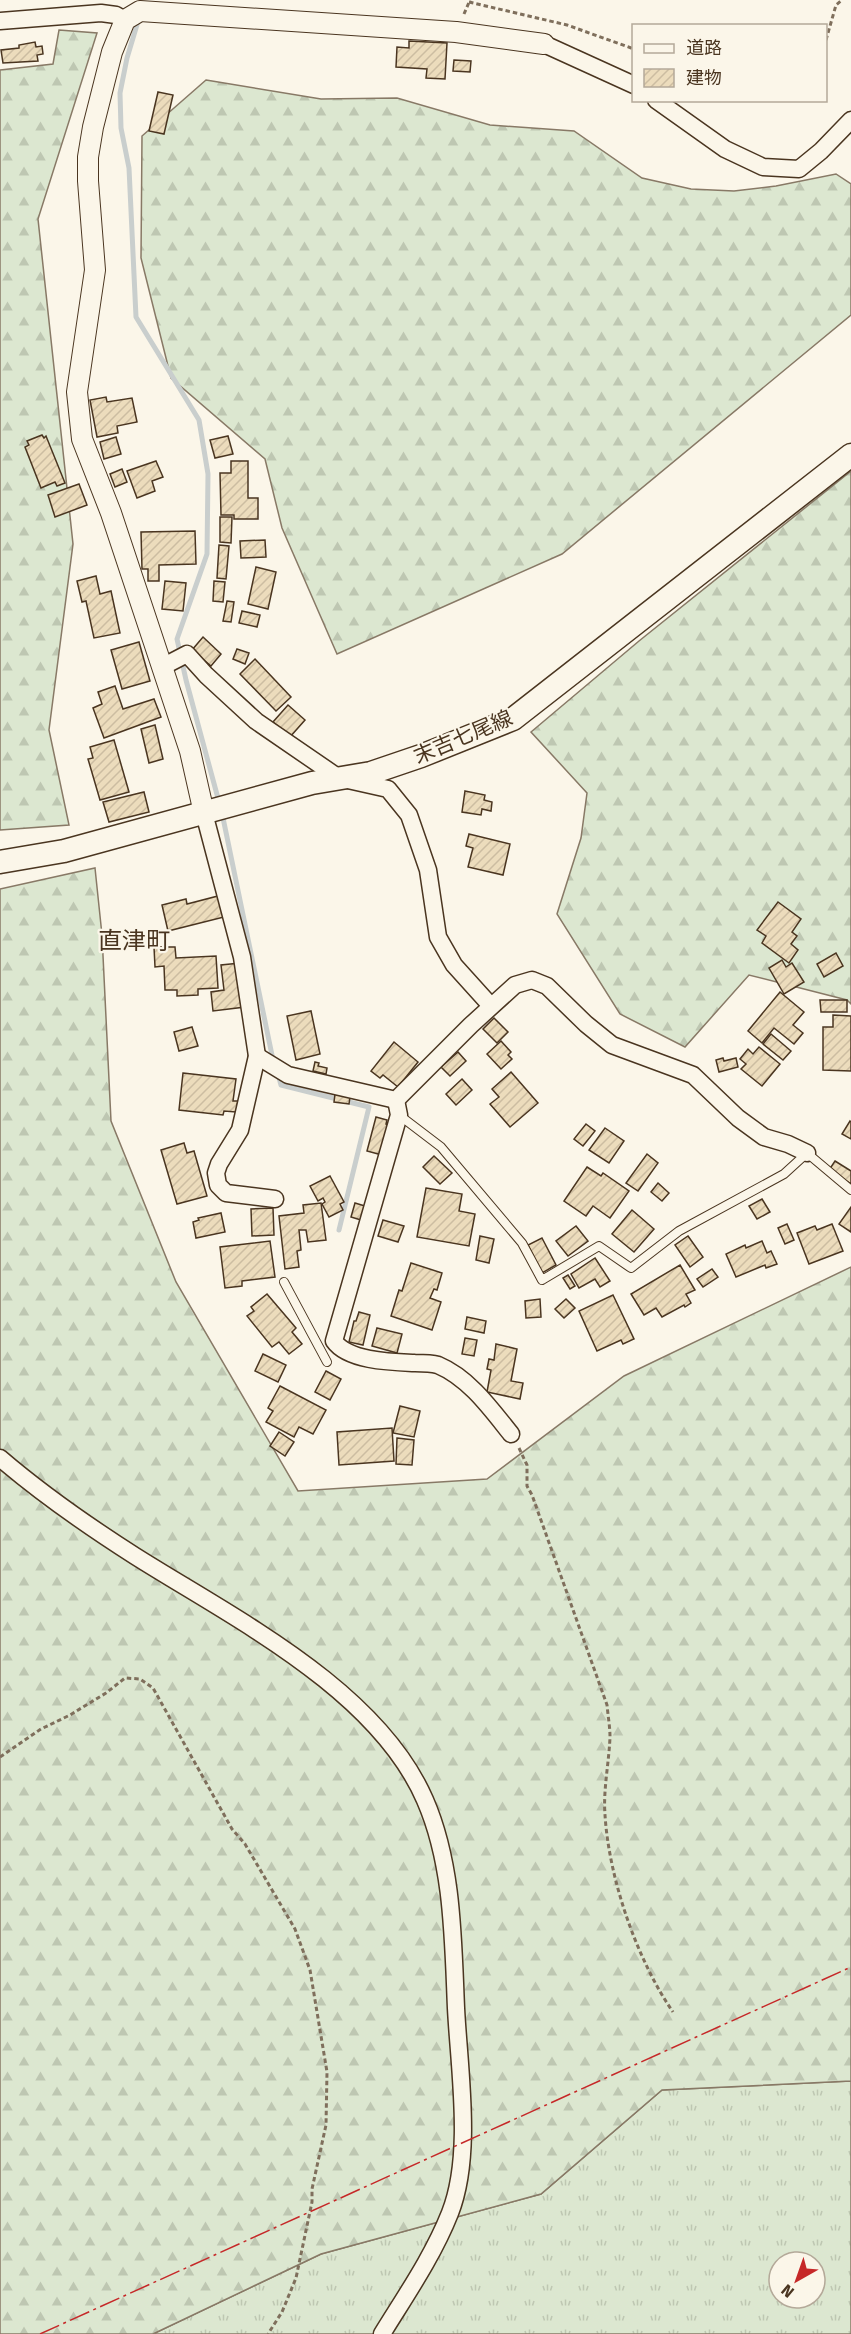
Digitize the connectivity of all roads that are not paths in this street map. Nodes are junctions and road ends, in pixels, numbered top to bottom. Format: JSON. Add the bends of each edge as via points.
{"nodes":[{"id":1,"x":125,"y":20,"type":"junction"},
{"id":2,"x":0,"y":21,"type":"edge"},
{"id":3,"x":544,"y":44,"type":"joint"},
{"id":4,"x":632,"y":85,"type":"edge"},
{"id":5,"x":659,"y":102,"type":"edge"},
{"id":6,"x":851,"y":120,"type":"edge"},
{"id":7,"x":851,"y":455,"type":"edge"},
{"id":8,"x":162,"y":666,"type":"junction"},
{"id":9,"x":339,"y":778,"type":"junction"},
{"id":10,"x":204,"y":813,"type":"junction"},
{"id":11,"x":0,"y":862,"type":"edge"},
{"id":12,"x":491,"y":1006,"type":"junction"},
{"id":13,"x":257,"y":1056,"type":"junction"},
{"id":14,"x":398,"y":1107,"type":"junction"},
{"id":15,"x":807,"y":1154,"type":"junction"},
{"id":16,"x":851,"y":1190,"type":"edge"},
{"id":17,"x":275,"y":1199,"type":"dead end"},
{"id":18,"x":284,"y":1282,"type":"dead end"},
{"id":19,"x":334,"y":1341,"type":"junction"},
{"id":20,"x":511,"y":1434,"type":"road end"},
{"id":21,"x":0,"y":1458,"type":"edge"},
{"id":22,"x":382,"y":2334,"type":"edge"}],
"edges":[{"from":1,"to":2,"type":"street","via":[[101,13]]},
{"from":1,"to":3,"type":"street","via":[[140,11],[456,32]]},
{"from":1,"to":8,"type":"street","via":[[112,52],[88,157],[95,270],[77,392],[82,439]]},
{"from":3,"to":4,"type":"street"},
{"from":5,"to":6,"type":"street","via":[[725,149],[763,167],[799,169]]},
{"from":7,"to":9,"type":"main road","name":"末吉七尾線","via":[[513,719],[421,756]]},
{"from":8,"to":9,"type":"street","via":[[187,654],[256,721]]},
{"from":8,"to":10,"type":"street","via":[[190,751]]},
{"from":9,"to":10,"type":"main road","name":"末吉七尾線"},
{"from":9,"to":12,"type":"street","via":[[388,789],[409,815],[428,870],[438,937],[454,965]]},
{"from":10,"to":11,"type":"main road","name":"末吉七尾線","via":[[64,851]]},
{"from":10,"to":13,"type":"street","via":[[242,957]]},
{"from":12,"to":14,"type":"street"},
{"from":12,"to":15,"type":"street","via":[[520,982],[540,982],[612,1045],[693,1075],[764,1137]]},
{"from":13,"to":14,"type":"street","via":[[288,1075]]},
{"from":13,"to":17,"type":"street","via":[[240,1131],[216,1173],[218,1185],[226,1193]]},
{"from":14,"to":15,"type":"lane","via":[[441,1147],[522,1243],[542,1280],[599,1246],[631,1268],[679,1231],[784,1174]]},
{"from":14,"to":19,"type":"street"},
{"from":15,"to":16,"type":"lane"},
{"from":18,"to":19,"type":"lane","via":[[327,1362]]},
{"from":19,"to":20,"type":"street","via":[[340,1350],[380,1361],[435,1364],[455,1374]]},
{"from":21,"to":22,"type":"street","via":[[38,1490],[124,1549],[296,1658],[378,1728],[414,1778],[426,1803],[444,1865],[452,1935],[462,2125],[460,2171],[451,2210],[430,2255]]}]}
